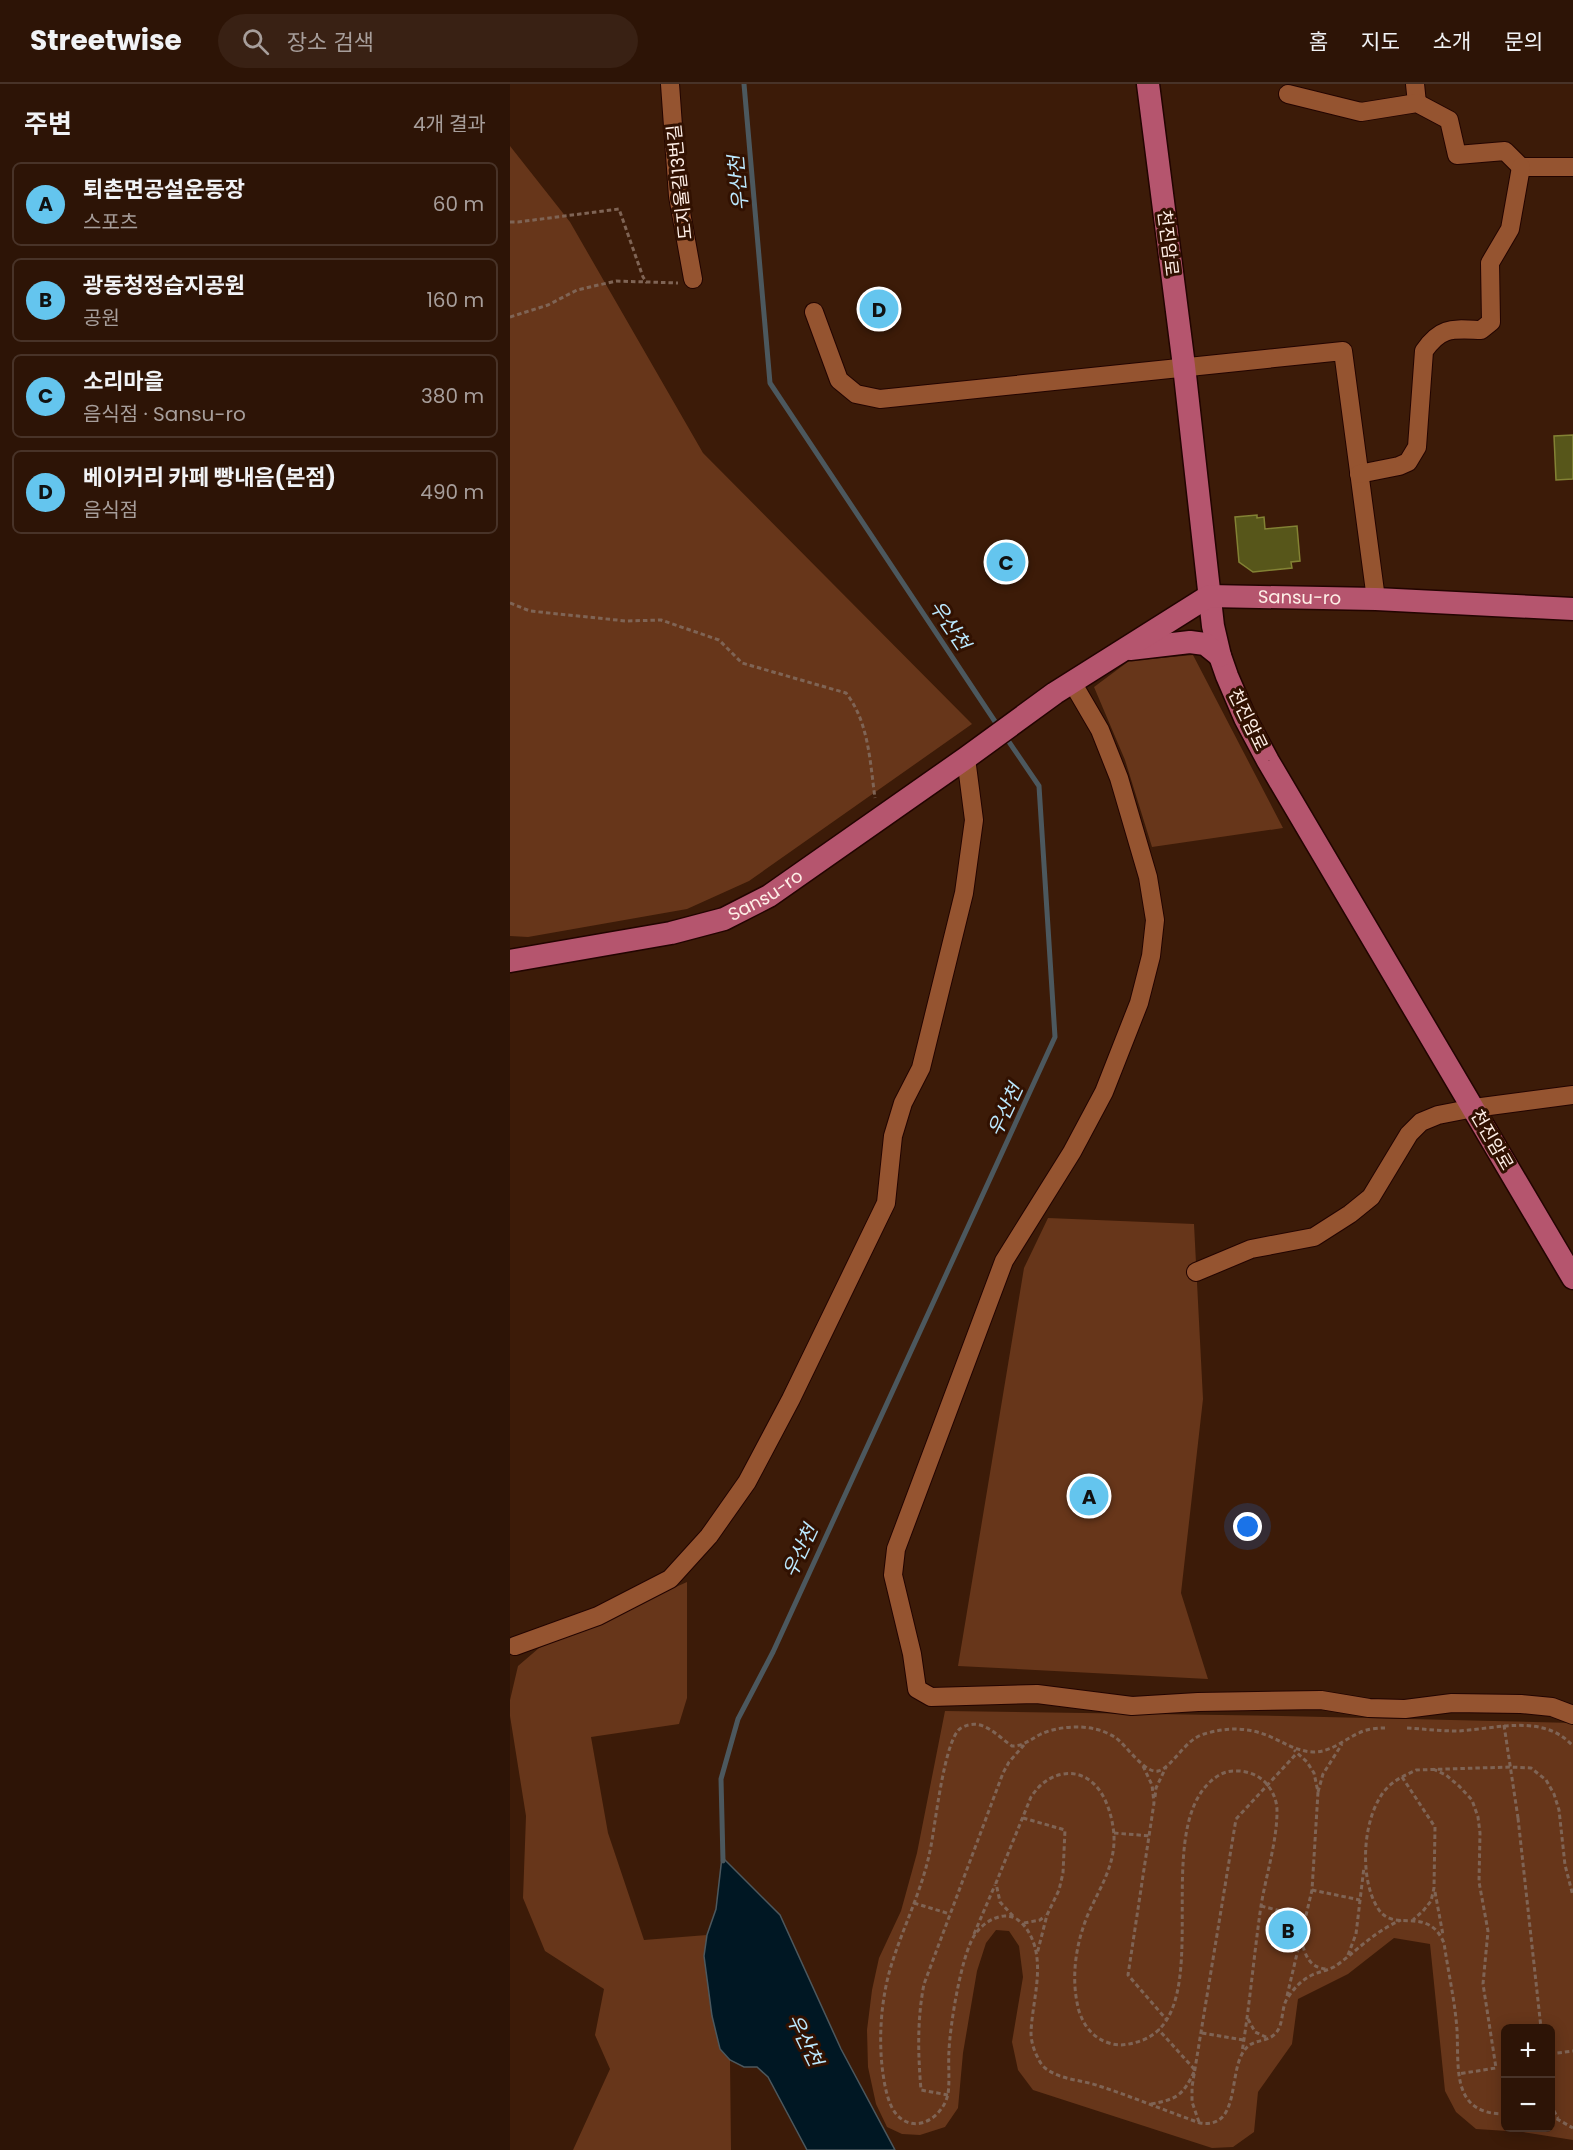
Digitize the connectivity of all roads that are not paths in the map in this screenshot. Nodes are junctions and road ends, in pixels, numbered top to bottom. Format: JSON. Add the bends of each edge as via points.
{"nodes":[{"id":1,"x":670,"y":84,"type":"edge"},
{"id":2,"x":1148,"y":84,"type":"edge"},
{"id":3,"x":1415,"y":84,"type":"edge"},
{"id":4,"x":1288,"y":94,"type":"dead end"},
{"id":5,"x":1417,"y":104,"type":"junction"},
{"id":6,"x":1521,"y":167,"type":"junction"},
{"id":7,"x":1573,"y":167,"type":"edge"},
{"id":8,"x":693,"y":279,"type":"road end"},
{"id":9,"x":814,"y":312,"type":"dead end"},
{"id":10,"x":1184,"y":366,"type":"junction"},
{"id":11,"x":1359,"y":474,"type":"junction"},
{"id":12,"x":1209,"y":596,"type":"junction"},
{"id":13,"x":1376,"y":599,"type":"junction"},
{"id":14,"x":1573,"y":609,"type":"edge"},
{"id":15,"x":1119,"y":650,"type":"junction"},
{"id":16,"x":1220,"y":656,"type":"junction"},
{"id":17,"x":1063,"y":687,"type":"junction"},
{"id":18,"x":975,"y":751,"type":"junction"},
{"id":19,"x":510,"y":961,"type":"edge"},
{"id":20,"x":1573,"y":1095,"type":"edge"},
{"id":21,"x":1474,"y":1108,"type":"junction"},
{"id":22,"x":1197,"y":1272,"type":"dead end"},
{"id":23,"x":1573,"y":1278,"type":"edge"},
{"id":24,"x":512,"y":1648,"type":"edge"},
{"id":25,"x":1573,"y":1700,"type":"edge"},
{"id":26,"x":1552,"y":1707,"type":"junction"},
{"id":27,"x":1573,"y":1715,"type":"edge"}],
"edges":[{"from":1,"to":8,"type":"street","name":"도지울길13번길","via":[[678,196]]},
{"from":2,"to":10,"type":"main road","name":"천진암로"},
{"from":3,"to":5,"type":"street"},
{"from":4,"to":5,"type":"street","via":[[1361,112]]},
{"from":5,"to":6,"type":"street","via":[[1449,120],[1457,155],[1505,151]]},
{"from":6,"to":7,"type":"street"},
{"from":6,"to":11,"type":"street","via":[[1510,229],[1490,263],[1491,322],[1481,330],[1447,329],[1432,339],[1424,351],[1417,447],[1408,462]]},
{"from":9,"to":10,"type":"street","via":[[839,380],[856,394],[880,399]]},
{"from":10,"to":11,"type":"street","via":[[1343,351]]},
{"from":10,"to":12,"type":"main road","name":"천진암로"},
{"from":11,"to":13,"type":"street"},
{"from":12,"to":13,"type":"main road","name":"Sansu-ro"},
{"from":12,"to":15,"type":"main road"},
{"from":12,"to":16,"type":"main road","name":"천진암로"},
{"from":13,"to":14,"type":"main road","name":"Sansu-ro"},
{"from":15,"to":16,"type":"main road","via":[[1190,642],[1205,644]]},
{"from":15,"to":17,"type":"main road"},
{"from":16,"to":21,"type":"main road","name":"천진암로","via":[[1245,718],[1268,761]]},
{"from":17,"to":18,"type":"main road","name":"Sansu-ro"},
{"from":17,"to":26,"type":"street","via":[[1100,730],[1119,778],[1148,877],[1155,920],[1151,956],[1139,1004],[1104,1092],[1072,1152],[1004,1261],[896,1549],[893,1575],[917,1689],[931,1697],[1037,1694],[1132,1706],[1321,1700],[1369,1708],[1452,1704]]},
{"from":18,"to":19,"type":"main road","name":"Sansu-ro","via":[[769,896],[724,919],[661,935]]},
{"from":18,"to":24,"type":"street","via":[[974,820],[964,893],[921,1068],[903,1103],[893,1136],[886,1203],[791,1399],[747,1482],[709,1536],[670,1579],[598,1616]]},
{"from":20,"to":21,"type":"street"},
{"from":21,"to":22,"type":"street","via":[[1421,1122],[1409,1134],[1371,1197],[1314,1237],[1251,1249]]},
{"from":21,"to":23,"type":"main road","name":"천진암로"},
{"from":25,"to":26,"type":"street"},
{"from":26,"to":27,"type":"street"}]}
